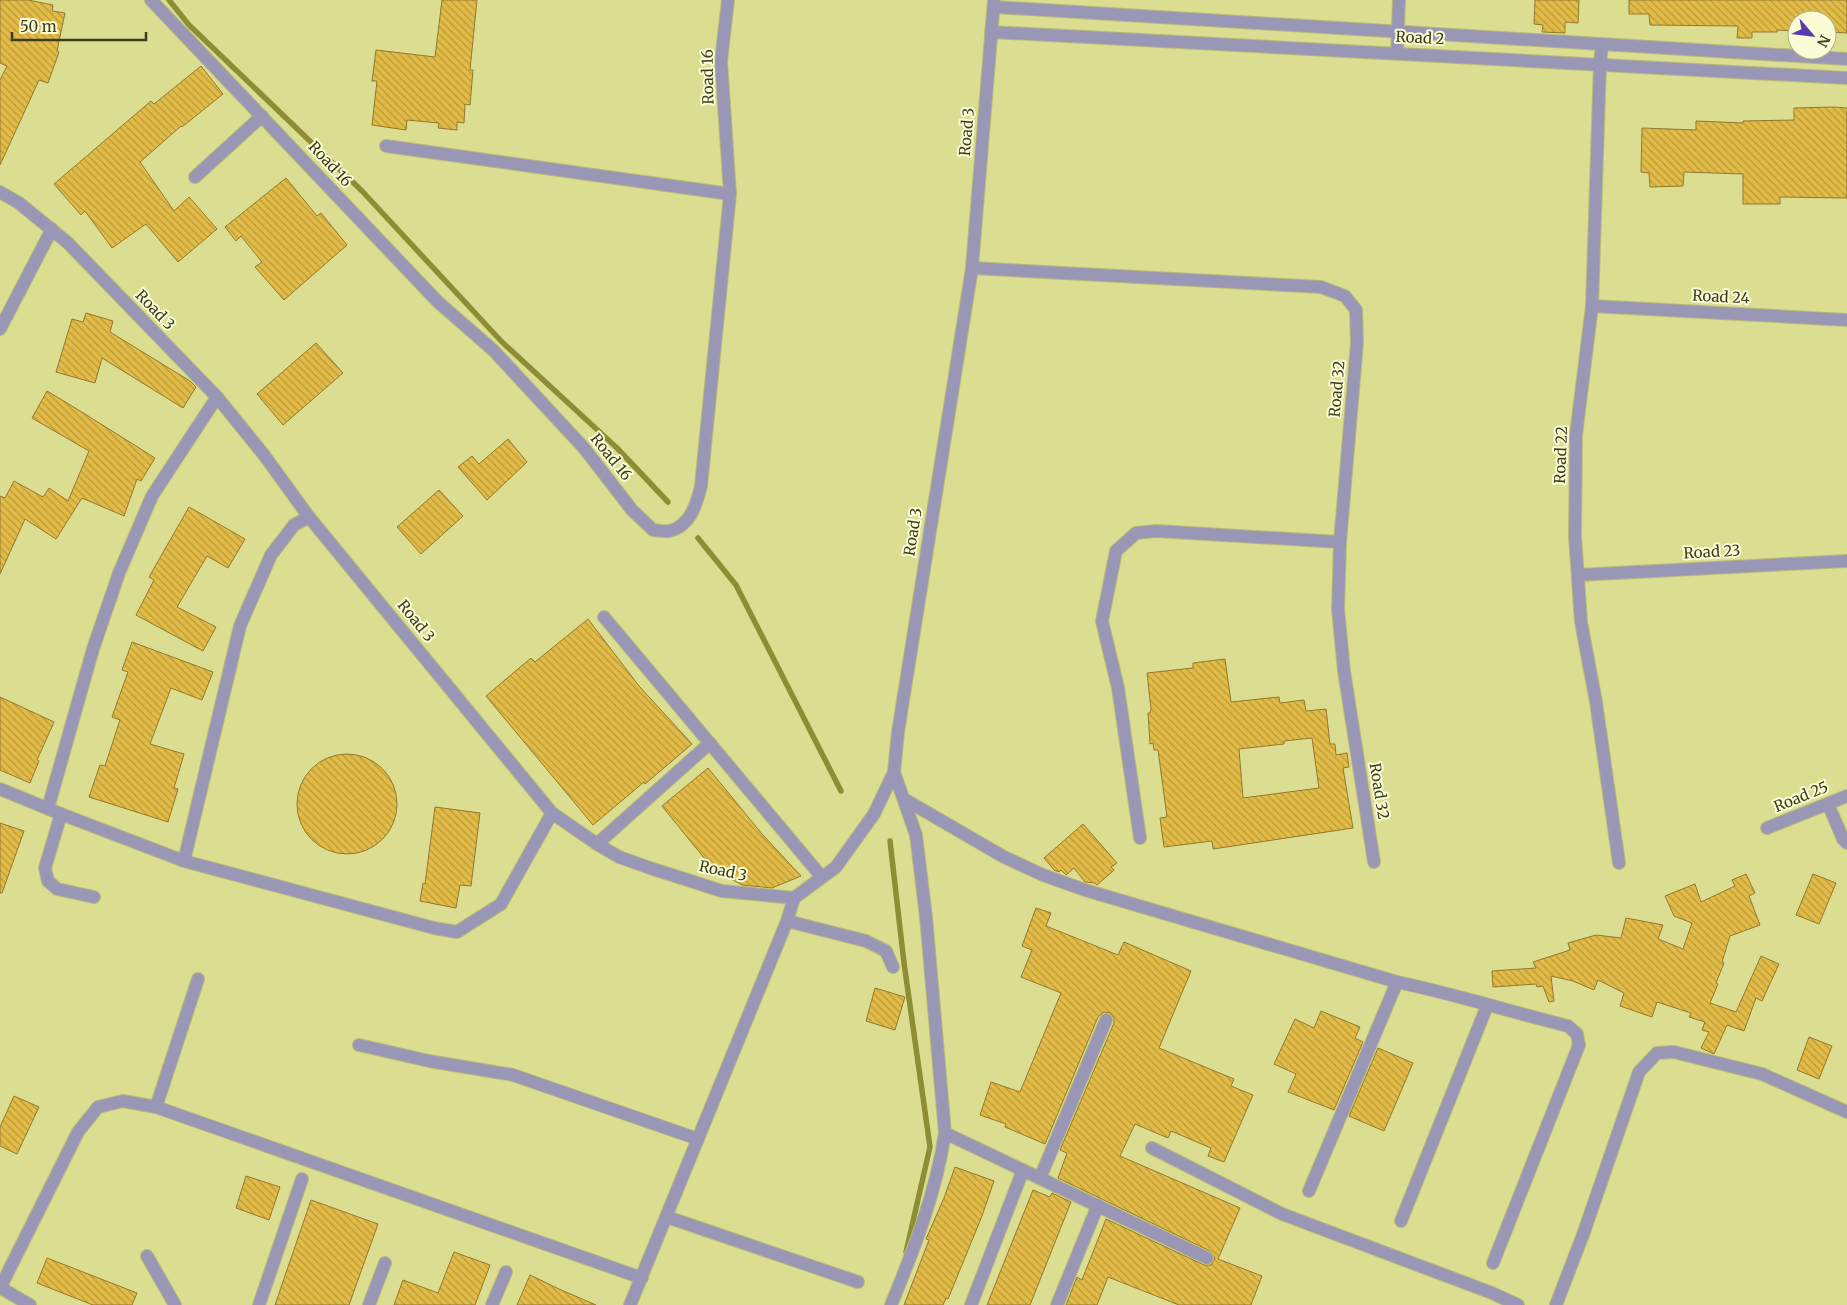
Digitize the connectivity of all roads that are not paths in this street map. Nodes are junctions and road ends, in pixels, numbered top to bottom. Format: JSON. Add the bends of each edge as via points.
{"nodes":[{"id":1,"x":151,"y":0,"type":"edge"},
{"id":2,"x":728,"y":0,"type":"edge"},
{"id":3,"x":1399,"y":0,"type":"edge"},
{"id":4,"x":994,"y":4,"type":"edge"},
{"id":5,"x":991,"y":32,"type":"junction"},
{"id":6,"x":1397,"y":33,"type":"junction"},
{"id":7,"x":1602,"y":46,"type":"junction"},
{"id":8,"x":1397,"y":53,"type":"junction"},
{"id":9,"x":1847,"y":59,"type":"edge"},
{"id":10,"x":1600,"y":64,"type":"junction"},
{"id":11,"x":1847,"y":78,"type":"edge"},
{"id":12,"x":262,"y":116,"type":"junction"},
{"id":13,"x":386,"y":146,"type":"dead end"},
{"id":14,"x":195,"y":177,"type":"dead end"},
{"id":15,"x":0,"y":192,"type":"edge"},
{"id":16,"x":730,"y":194,"type":"junction"},
{"id":17,"x":52,"y":229,"type":"junction"},
{"id":18,"x":972,"y":268,"type":"junction"},
{"id":19,"x":1592,"y":306,"type":"junction"},
{"id":20,"x":1847,"y":320,"type":"edge"},
{"id":21,"x":0,"y":329,"type":"edge"},
{"id":22,"x":217,"y":397,"type":"junction"},
{"id":23,"x":309,"y":517,"type":"junction"},
{"id":24,"x":1340,"y":542,"type":"junction"},
{"id":25,"x":1847,"y":561,"type":"edge"},
{"id":26,"x":1578,"y":575,"type":"junction"},
{"id":27,"x":604,"y":617,"type":"dead end"},
{"id":28,"x":710,"y":743,"type":"junction"},
{"id":29,"x":894,"y":772,"type":"junction"},
{"id":30,"x":0,"y":789,"type":"edge"},
{"id":31,"x":1847,"y":796,"type":"edge"},
{"id":32,"x":904,"y":799,"type":"junction"},
{"id":33,"x":1828,"y":804,"type":"junction"},
{"id":34,"x":48,"y":808,"type":"junction"},
{"id":35,"x":552,"y":813,"type":"junction"},
{"id":36,"x":62,"y":814,"type":"junction"},
{"id":37,"x":1767,"y":828,"type":"dead end"},
{"id":38,"x":1140,"y":838,"type":"dead end"},
{"id":39,"x":1847,"y":843,"type":"edge"},
{"id":40,"x":597,"y":844,"type":"junction"},
{"id":41,"x":184,"y":861,"type":"junction"},
{"id":42,"x":1374,"y":862,"type":"dead end"},
{"id":43,"x":1619,"y":863,"type":"dead end"},
{"id":44,"x":822,"y":876,"type":"junction"},
{"id":45,"x":94,"y":897,"type":"dead end"},
{"id":46,"x":794,"y":898,"type":"junction"},
{"id":47,"x":787,"y":921,"type":"junction"},
{"id":48,"x":893,"y":967,"type":"dead end"},
{"id":49,"x":198,"y":979,"type":"dead end"},
{"id":50,"x":1397,"y":982,"type":"junction"},
{"id":51,"x":1488,"y":1006,"type":"junction"},
{"id":52,"x":1106,"y":1020,"type":"dead end"},
{"id":53,"x":358,"y":1046,"type":"dead end"},
{"id":54,"x":156,"y":1107,"type":"junction"},
{"id":55,"x":1847,"y":1112,"type":"edge"},
{"id":56,"x":945,"y":1133,"type":"junction"},
{"id":57,"x":698,"y":1139,"type":"junction"},
{"id":58,"x":1152,"y":1148,"type":"dead end"},
{"id":59,"x":1023,"y":1170,"type":"junction"},
{"id":60,"x":1040,"y":1178,"type":"junction"},
{"id":61,"x":302,"y":1180,"type":"dead end"},
{"id":62,"x":1309,"y":1191,"type":"dead end"},
{"id":63,"x":1098,"y":1205,"type":"junction"},
{"id":64,"x":667,"y":1217,"type":"junction"},
{"id":65,"x":1401,"y":1220,"type":"dead end"},
{"id":66,"x":147,"y":1256,"type":"dead end"},
{"id":67,"x":1208,"y":1258,"type":"dead end"},
{"id":68,"x":384,"y":1263,"type":"dead end"},
{"id":69,"x":1493,"y":1263,"type":"dead end"},
{"id":70,"x":506,"y":1272,"type":"dead end"},
{"id":71,"x":642,"y":1278,"type":"junction"},
{"id":72,"x":858,"y":1282,"type":"dead end"},
{"id":73,"x":1,"y":1288,"type":"edge"},
{"id":74,"x":30,"y":1305,"type":"edge"},
{"id":75,"x":175,"y":1305,"type":"edge"},
{"id":76,"x":259,"y":1305,"type":"edge"},
{"id":77,"x":369,"y":1305,"type":"edge"},
{"id":78,"x":492,"y":1305,"type":"edge"},
{"id":79,"x":630,"y":1305,"type":"edge"},
{"id":80,"x":891,"y":1305,"type":"edge"},
{"id":81,"x":970,"y":1305,"type":"edge"},
{"id":82,"x":1057,"y":1305,"type":"edge"},
{"id":83,"x":1518,"y":1305,"type":"edge"},
{"id":84,"x":1556,"y":1305,"type":"edge"}],
"edges":[{"from":1,"to":12,"type":"street","name":"Road 16"},
{"from":2,"to":16,"type":"street","name":"Road 16","via":[[721,61]]},
{"from":3,"to":6,"type":"street"},
{"from":4,"to":5,"type":"street","name":"Road 3"},
{"from":4,"to":6,"type":"street","name":"Road 2"},
{"from":5,"to":8,"type":"street","name":"Road 2"},
{"from":5,"to":18,"type":"street","name":"Road 3"},
{"from":6,"to":7,"type":"street","name":"Road 2"},
{"from":6,"to":8,"type":"street"},
{"from":7,"to":9,"type":"street","name":"Road 2"},
{"from":7,"to":10,"type":"street","name":"Road 22"},
{"from":8,"to":10,"type":"street","name":"Road 2"},
{"from":10,"to":11,"type":"street","name":"Road 2"},
{"from":10,"to":19,"type":"street","name":"Road 22"},
{"from":12,"to":14,"type":"street"},
{"from":12,"to":16,"type":"street","name":"Road 16","via":[[438,302],[493,350],[584,448],[632,510],[653,530],[670,531],[685,523],[696,504]]},
{"from":13,"to":16,"type":"street"},
{"from":15,"to":17,"type":"street","name":"Road 3","via":[[20,202]]},
{"from":17,"to":21,"type":"street"},
{"from":17,"to":22,"type":"street","name":"Road 3"},
{"from":18,"to":24,"type":"street","name":"Road 32","via":[[1321,287],[1345,296],[1356,310],[1357,344]]},
{"from":18,"to":29,"type":"street","name":"Road 3"},
{"from":19,"to":20,"type":"street","name":"Road 24"},
{"from":19,"to":26,"type":"street","name":"Road 22","via":[[1576,435]]},
{"from":22,"to":23,"type":"street","name":"Road 3"},
{"from":22,"to":34,"type":"street","via":[[152,496],[118,573]]},
{"from":23,"to":35,"type":"street","name":"Road 3"},
{"from":23,"to":41,"type":"street","via":[[294,525],[271,555],[240,626]]},
{"from":24,"to":38,"type":"street","via":[[1156,531],[1136,533],[1116,551],[1102,620],[1118,688]]},
{"from":24,"to":42,"type":"street","name":"Road 32","via":[[1338,609],[1344,671]]},
{"from":25,"to":26,"type":"street","name":"Road 23"},
{"from":26,"to":43,"type":"street","name":"Road 22","via":[[1582,622]]},
{"from":27,"to":28,"type":"street"},
{"from":28,"to":40,"type":"street"},
{"from":28,"to":44,"type":"street"},
{"from":29,"to":32,"type":"street"},
{"from":29,"to":44,"type":"street","name":"Road 3","via":[[874,814],[836,867]]},
{"from":30,"to":34,"type":"street"},
{"from":31,"to":33,"type":"street","name":"Road 25"},
{"from":32,"to":50,"type":"street","via":[[1004,857],[1043,875]]},
{"from":32,"to":56,"type":"street","via":[[916,835]]},
{"from":33,"to":37,"type":"street","name":"Road 25"},
{"from":33,"to":39,"type":"street"},
{"from":34,"to":36,"type":"street"},
{"from":35,"to":40,"type":"street","name":"Road 3"},
{"from":35,"to":41,"type":"street","via":[[501,904],[457,932]]},
{"from":36,"to":41,"type":"street"},
{"from":36,"to":45,"type":"street","via":[[45,868],[48,882],[56,889]]},
{"from":40,"to":46,"type":"street","name":"Road 3","via":[[627,860],[722,891]]},
{"from":44,"to":46,"type":"street","name":"Road 3"},
{"from":46,"to":47,"type":"street"},
{"from":47,"to":48,"type":"street","via":[[866,941],[886,951]]},
{"from":47,"to":57,"type":"street"},
{"from":49,"to":54,"type":"street"},
{"from":50,"to":51,"type":"street","via":[[1438,990]]},
{"from":50,"to":62,"type":"street"},
{"from":51,"to":65,"type":"street"},
{"from":51,"to":69,"type":"street","via":[[1568,1026],[1577,1034],[1579,1045]]},
{"from":52,"to":60,"type":"street"},
{"from":53,"to":57,"type":"street","via":[[513,1075]]},
{"from":54,"to":71,"type":"street"},
{"from":54,"to":73,"type":"street","via":[[123,1101],[98,1107],[78,1132]]},
{"from":55,"to":84,"type":"street","via":[[1762,1074],[1674,1052],[1657,1053],[1639,1072]]},
{"from":56,"to":59,"type":"street"},
{"from":56,"to":80,"type":"street","via":[[940,1164],[919,1234]]},
{"from":57,"to":64,"type":"street"},
{"from":58,"to":83,"type":"street","via":[[1282,1214],[1492,1292]]},
{"from":59,"to":60,"type":"street"},
{"from":59,"to":81,"type":"street"},
{"from":60,"to":63,"type":"street"},
{"from":61,"to":76,"type":"street"},
{"from":63,"to":67,"type":"street"},
{"from":63,"to":82,"type":"street"},
{"from":64,"to":71,"type":"street"},
{"from":64,"to":72,"type":"street"},
{"from":66,"to":75,"type":"street"},
{"from":68,"to":77,"type":"street"},
{"from":70,"to":78,"type":"street"},
{"from":71,"to":79,"type":"street"},
{"from":73,"to":74,"type":"street"}]}
